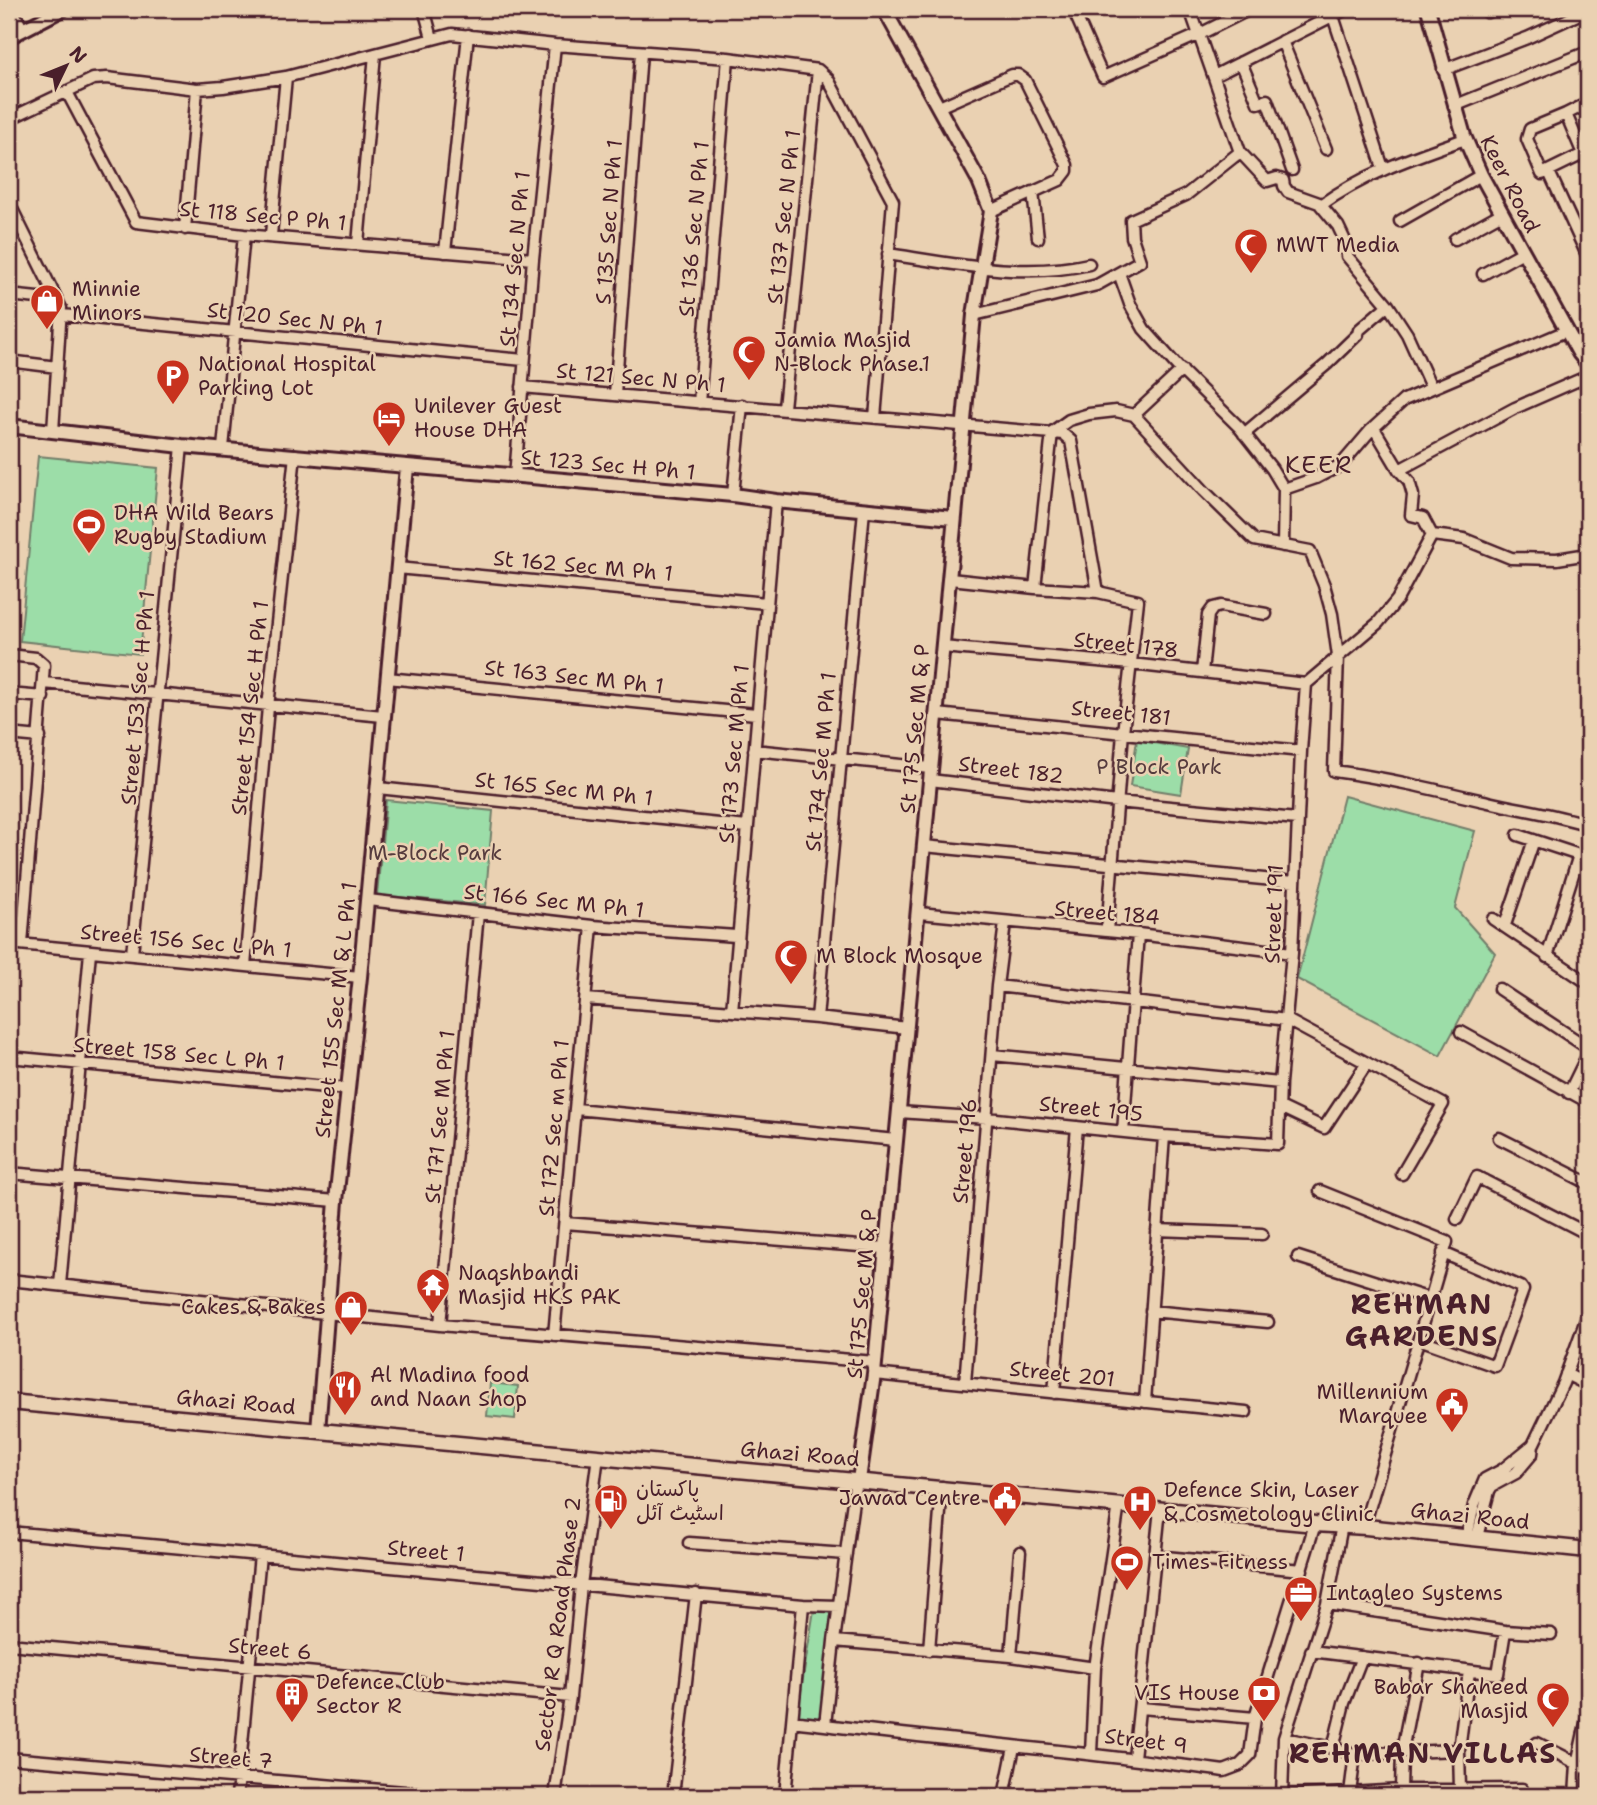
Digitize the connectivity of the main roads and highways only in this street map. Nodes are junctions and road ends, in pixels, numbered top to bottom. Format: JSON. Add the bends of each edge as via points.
{"nodes":[{"id":1,"x":9,"y":1402,"type":"edge"},
{"id":2,"x":1588,"y":1550,"type":"edge"}],
"edges":[{"from":1,"to":2,"type":"main road","name":"Ghazi Road"}]}
